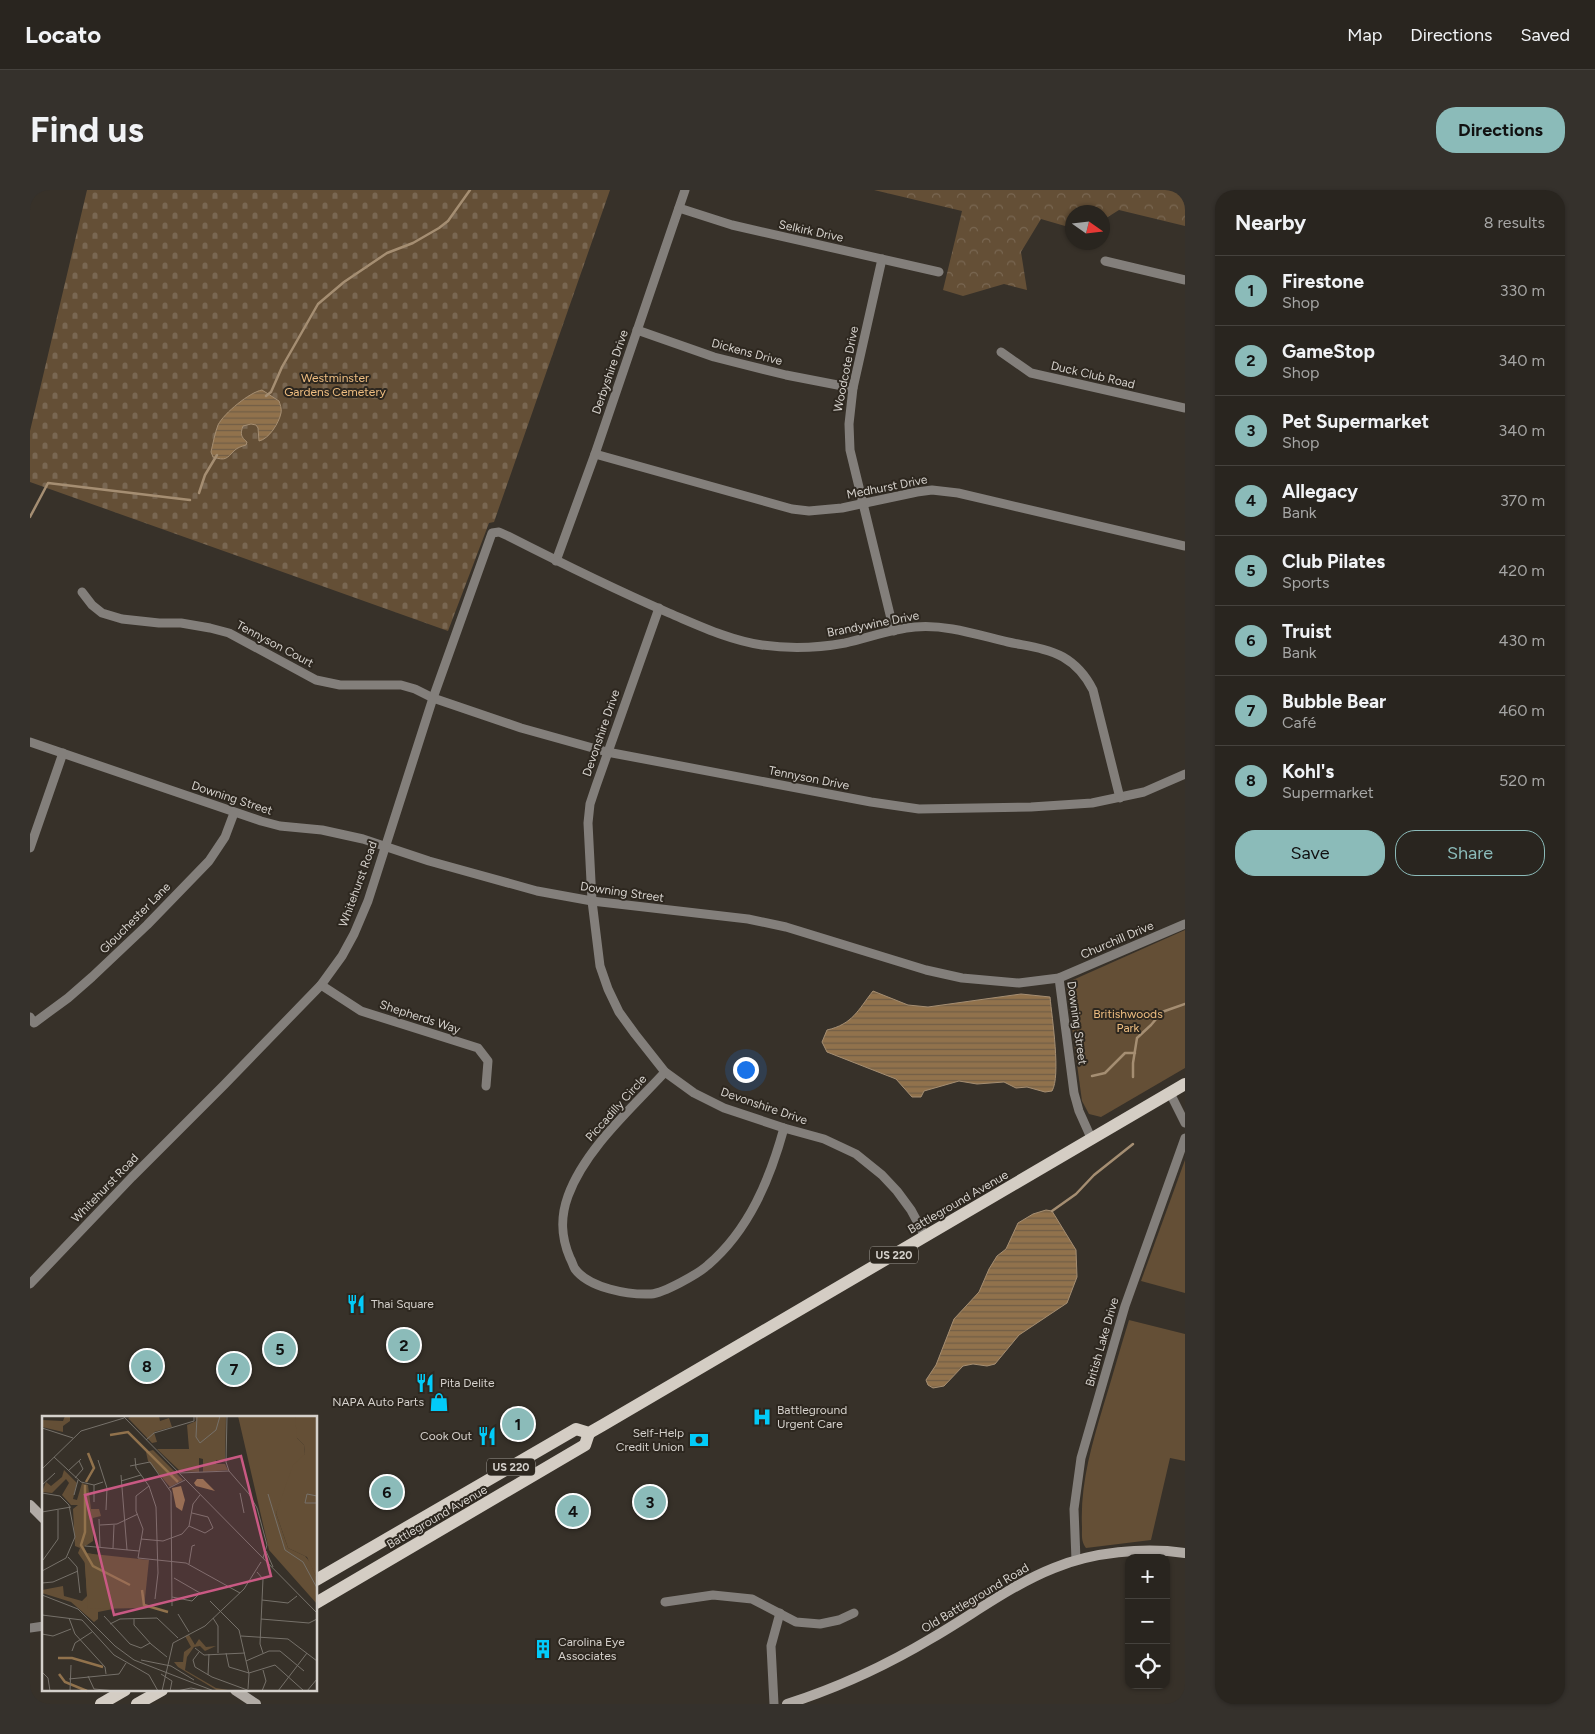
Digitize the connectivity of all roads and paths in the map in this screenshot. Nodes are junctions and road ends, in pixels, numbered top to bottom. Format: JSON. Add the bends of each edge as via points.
{"nodes":[{"id":1,"x":685,"y":190,"type":"edge"},
{"id":2,"x":679,"y":208,"type":"junction"},
{"id":3,"x":882,"y":259,"type":"junction"},
{"id":4,"x":1105,"y":262,"type":"dead end"},
{"id":5,"x":939,"y":272,"type":"dead end"},
{"id":6,"x":1185,"y":280,"type":"edge"},
{"id":7,"x":637,"y":330,"type":"junction"},
{"id":8,"x":1001,"y":352,"type":"dead end"},
{"id":9,"x":853,"y":388,"type":"junction"},
{"id":10,"x":1185,"y":408,"type":"edge"},
{"id":11,"x":595,"y":454,"type":"junction"},
{"id":12,"x":863,"y":504,"type":"junction"},
{"id":13,"x":492,"y":533,"type":"joint"},
{"id":14,"x":1185,"y":546,"type":"edge"},
{"id":15,"x":556,"y":560,"type":"junction"},
{"id":16,"x":82,"y":592,"type":"dead end"},
{"id":17,"x":658,"y":608,"type":"junction"},
{"id":18,"x":894,"y":631,"type":"junction"},
{"id":19,"x":433,"y":698,"type":"junction"},
{"id":20,"x":30,"y":742,"type":"edge"},
{"id":21,"x":607,"y":752,"type":"junction"},
{"id":22,"x":63,"y":753,"type":"junction"},
{"id":23,"x":1185,"y":774,"type":"edge"},
{"id":24,"x":1120,"y":798,"type":"junction"},
{"id":25,"x":234,"y":813,"type":"junction"},
{"id":26,"x":386,"y":846,"type":"junction"},
{"id":27,"x":30,"y":848,"type":"edge"},
{"id":28,"x":592,"y":901,"type":"junction"},
{"id":29,"x":1185,"y":924,"type":"edge"},
{"id":30,"x":1059,"y":978,"type":"junction"},
{"id":31,"x":321,"y":985,"type":"junction"},
{"id":32,"x":32,"y":1020,"type":"edge"},
{"id":33,"x":666,"y":1072,"type":"junction"},
{"id":34,"x":1185,"y":1084,"type":"edge"},
{"id":35,"x":486,"y":1086,"type":"dead end"},
{"id":36,"x":1170,"y":1093,"type":"junction"},
{"id":37,"x":1185,"y":1123,"type":"edge"},
{"id":38,"x":784,"y":1128,"type":"junction"},
{"id":39,"x":1185,"y":1138,"type":"edge"},
{"id":40,"x":1092,"y":1140,"type":"junction"},
{"id":41,"x":925,"y":1236,"type":"junction"},
{"id":42,"x":30,"y":1284,"type":"edge"},
{"id":43,"x":589,"y":1433,"type":"junction"},
{"id":44,"x":449,"y":1502,"type":"junction"},
{"id":45,"x":30,"y":1505,"type":"edge"},
{"id":46,"x":42,"y":1517,"type":"edge"},
{"id":47,"x":422,"y":1541,"type":"junction"},
{"id":48,"x":1185,"y":1553,"type":"edge"},
{"id":49,"x":1076,"y":1560,"type":"junction"},
{"id":50,"x":318,"y":1579,"type":"edge"},
{"id":51,"x":665,"y":1602,"type":"dead end"},
{"id":52,"x":318,"y":1603,"type":"edge"},
{"id":53,"x":780,"y":1613,"type":"junction"},
{"id":54,"x":854,"y":1613,"type":"dead end"},
{"id":55,"x":121,"y":1692,"type":"edge"},
{"id":56,"x":158,"y":1692,"type":"edge"},
{"id":57,"x":238,"y":1692,"type":"edge"},
{"id":58,"x":100,"y":1704,"type":"edge"},
{"id":59,"x":137,"y":1704,"type":"edge"},
{"id":60,"x":256,"y":1704,"type":"edge"},
{"id":61,"x":774,"y":1704,"type":"edge"},
{"id":62,"x":788,"y":1704,"type":"edge"}],
"edges":[{"from":1,"to":2,"type":"street","name":"Derbyshire Drive"},
{"from":2,"to":3,"type":"street","name":"Selkirk Drive","via":[[732,226]]},
{"from":2,"to":7,"type":"street","name":"Derbyshire Drive"},
{"from":3,"to":5,"type":"street","name":"Selkirk Drive"},
{"from":3,"to":9,"type":"street","name":"Woodcote Drive"},
{"from":4,"to":6,"type":"street"},
{"from":7,"to":9,"type":"street","name":"Dickens Drive","via":[[714,357]]},
{"from":7,"to":11,"type":"street","name":"Derbyshire Drive"},
{"from":8,"to":10,"type":"street","name":"Duck Club Road","via":[[1031,373]]},
{"from":9,"to":12,"type":"street","name":"Woodcote Drive","via":[[850,450]]},
{"from":11,"to":12,"type":"street","name":"Medhurst Drive","via":[[792,509],[826,510]]},
{"from":11,"to":15,"type":"street","name":"Derbyshire Drive"},
{"from":12,"to":14,"type":"street","name":"Medhurst Drive","via":[[932,490],[958,493]]},
{"from":12,"to":18,"type":"street","name":"Woodcote Drive"},
{"from":13,"to":15,"type":"street","name":"Brandywine Drive","via":[[508,536]]},
{"from":13,"to":19,"type":"street","name":"Whitehurst Road"},
{"from":15,"to":17,"type":"street","name":"Brandywine Drive"},
{"from":16,"to":19,"type":"street","name":"Tennyson Court","via":[[102,613],[122,619],[181,623],[229,633],[316,680],[340,685],[401,685]]},
{"from":17,"to":18,"type":"street","name":"Brandywine Drive","via":[[728,638],[769,646],[827,646]]},
{"from":17,"to":21,"type":"street","name":"Devonshire Drive"},
{"from":18,"to":24,"type":"street","name":"Brandywine Drive","via":[[929,626],[946,628],[1052,652],[1071,662],[1087,678],[1093,690]]},
{"from":19,"to":21,"type":"street","name":"Tennyson Drive","via":[[521,728]]},
{"from":19,"to":26,"type":"street","name":"Whitehurst Road"},
{"from":20,"to":22,"type":"street","name":"Downing Street"},
{"from":21,"to":24,"type":"street","name":"Tennyson Drive","via":[[919,809],[1092,804]]},
{"from":21,"to":28,"type":"street","name":"Devonshire Drive","via":[[590,804],[588,823]]},
{"from":22,"to":25,"type":"street","name":"Downing Street"},
{"from":22,"to":27,"type":"street"},
{"from":23,"to":24,"type":"street","name":"Tennyson Drive","via":[[1144,792]]},
{"from":25,"to":26,"type":"street","name":"Downing Street","via":[[280,826],[344,834]]},
{"from":25,"to":32,"type":"street","name":"Glouchester Lane","via":[[225,837],[209,861],[146,926],[68,998]]},
{"from":26,"to":28,"type":"street","name":"Downing Street","via":[[537,891]]},
{"from":26,"to":31,"type":"street","name":"Whitehurst Road","via":[[354,934]]},
{"from":28,"to":30,"type":"street","name":"Downing Street","via":[[748,919],[962,978],[1019,983]]},
{"from":28,"to":33,"type":"street","name":"Devonshire Drive","via":[[600,966],[608,989],[619,1012]]},
{"from":29,"to":30,"type":"street","name":"Churchill Drive"},
{"from":30,"to":40,"type":"street","name":"Downing Street","via":[[1074,1093]]},
{"from":31,"to":35,"type":"street","name":"Shepherds Way","via":[[361,1011],[478,1048],[488,1061]]},
{"from":31,"to":42,"type":"street","name":"Whitehurst Road"},
{"from":33,"to":38,"type":"street","name":"Devonshire Drive","via":[[694,1093],[724,1108]]},
{"from":33,"to":38,"type":"street","name":"Piccadilly Circle","via":[[598,1146],[568,1196],[562,1219],[564,1243],[575,1269],[595,1285],[618,1292],[652,1294],[707,1266],[747,1218],[765,1185]]},
{"from":34,"to":36,"type":"main road","name":"Battleground Avenue","number":"US 220"},
{"from":36,"to":37,"type":"street"},
{"from":36,"to":40,"type":"main road","name":"Battleground Avenue","number":"US 220"},
{"from":38,"to":41,"type":"street","name":"Devonshire Drive","via":[[824,1139],[869,1163],[898,1191]]},
{"from":39,"to":49,"type":"street","name":"British Lake Drive","via":[[1125,1306],[1081,1458],[1074,1509]]},
{"from":40,"to":41,"type":"main road","name":"Battleground Avenue","number":"US 220"},
{"from":41,"to":43,"type":"main road","name":"Battleground Avenue","number":"US 220"},
{"from":43,"to":44,"type":"main road","name":"Battleground Avenue","number":"US 220","via":[[576,1429]]},
{"from":43,"to":47,"type":"main road","name":"Battleground Avenue","number":"US 220","via":[[585,1445]]},
{"from":44,"to":47,"type":"main road","via":[[450,1513],[428,1528]]},
{"from":44,"to":50,"type":"main road","name":"Battleground Avenue","number":"US 220"},
{"from":45,"to":46,"type":"street"},
{"from":47,"to":52,"type":"main road","name":"Battleground Avenue","number":"US 220"},
{"from":48,"to":49,"type":"street","name":"Old Battleground Road","via":[[1128,1552]]},
{"from":49,"to":62,"type":"street","name":"Old Battleground Road","via":[[1052,1568],[1014,1588],[883,1665]]},
{"from":51,"to":53,"type":"street","via":[[713,1595],[752,1599]]},
{"from":53,"to":54,"type":"street","via":[[796,1622],[820,1624]]},
{"from":53,"to":61,"type":"street","via":[[771,1646]]},
{"from":55,"to":58,"type":"main road"},
{"from":56,"to":59,"type":"main road"},
{"from":57,"to":60,"type":"street"}]}
